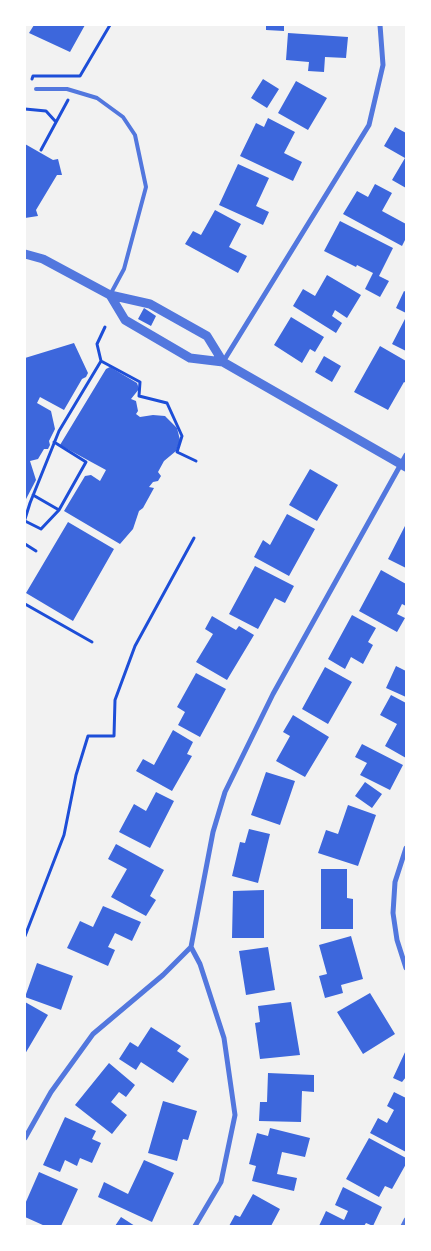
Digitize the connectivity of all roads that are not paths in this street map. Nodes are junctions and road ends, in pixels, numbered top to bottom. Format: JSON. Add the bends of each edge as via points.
{"nodes":[{"id":1,"x":380,"y":25,"type":"edge"},
{"id":2,"x":36,"y":89,"type":"dead end"},
{"id":3,"x":25,"y":254,"type":"edge"},
{"id":4,"x":110,"y":295,"type":"junction"},
{"id":5,"x":223,"y":362,"type":"junction"},
{"id":6,"x":404,"y":462,"type":"edge"},
{"id":7,"x":406,"y":848,"type":"edge"},
{"id":8,"x":191,"y":947,"type":"junction"},
{"id":9,"x":406,"y":968,"type":"edge"},
{"id":10,"x":25,"y":1138,"type":"edge"},
{"id":11,"x":406,"y":1220,"type":"edge"},
{"id":12,"x":196,"y":1226,"type":"edge"},
{"id":13,"x":403,"y":1226,"type":"edge"}],
"edges":[{"from":1,"to":5,"type":"street","via":[[384,65],[369,125]]},
{"from":2,"to":4,"type":"lane","via":[[67,89],[97,98],[123,117],[135,135],[146,186],[124,269]]},
{"from":3,"to":4,"type":"street","via":[[43,259]]},
{"from":4,"to":5,"type":"street","via":[[150,304],[204,334]]},
{"from":4,"to":5,"type":"street","via":[[125,320],[190,358]]},
{"from":5,"to":6,"type":"street"},
{"from":6,"to":8,"type":"street","via":[[273,694],[225,792],[213,832]]},
{"from":7,"to":9,"type":"street","via":[[396,882],[393,913]]},
{"from":8,"to":10,"type":"street","via":[[93,1034],[51,1092]]},
{"from":8,"to":12,"type":"street","via":[[200,964],[224,1038],[235,1116],[221,1182]]},
{"from":11,"to":13,"type":"street"}]}
